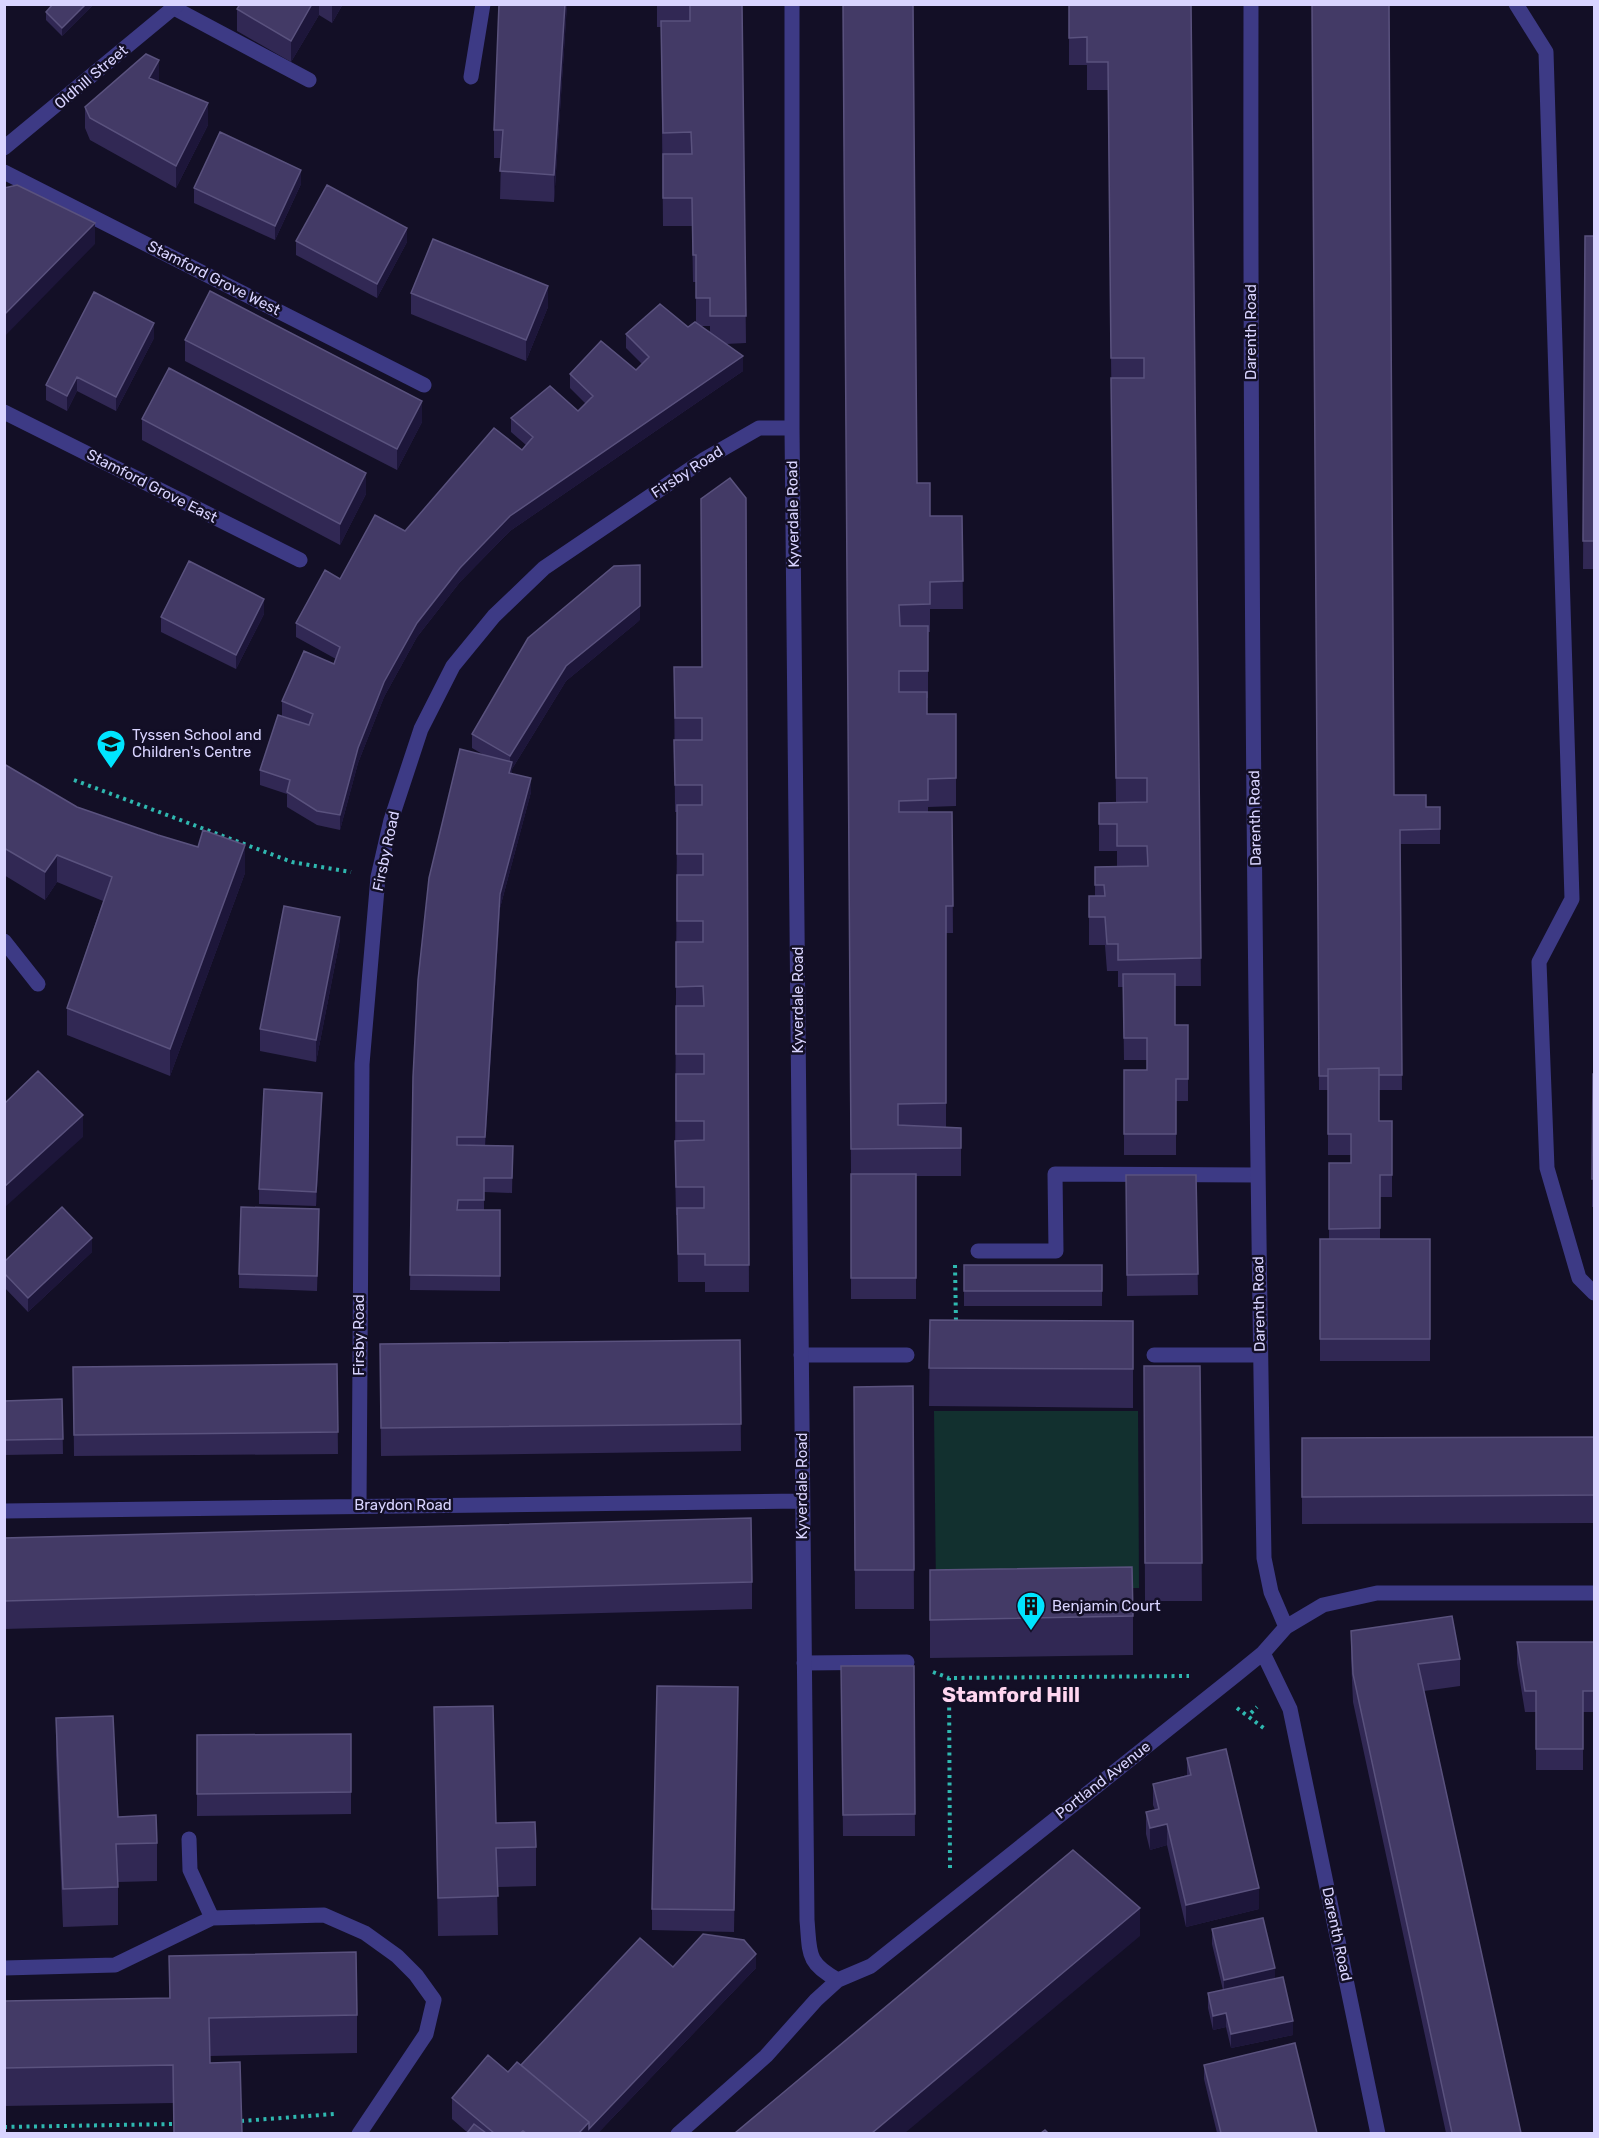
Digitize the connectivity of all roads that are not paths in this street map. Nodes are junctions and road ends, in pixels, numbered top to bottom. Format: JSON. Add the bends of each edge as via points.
{"nodes":[{"id":1,"x":483,"y":4,"type":"edge"},
{"id":2,"x":792,"y":4,"type":"edge"},
{"id":3,"x":1251,"y":4,"type":"edge"},
{"id":4,"x":1516,"y":4,"type":"edge"},
{"id":5,"x":176,"y":6,"type":"edge"},
{"id":6,"x":471,"y":77,"type":"dead end"},
{"id":7,"x":309,"y":80,"type":"dead end"},
{"id":8,"x":4,"y":148,"type":"edge"},
{"id":9,"x":4,"y":171,"type":"edge"},
{"id":10,"x":424,"y":385,"type":"dead end"},
{"id":11,"x":4,"y":412,"type":"edge"},
{"id":12,"x":792,"y":429,"type":"junction"},
{"id":13,"x":300,"y":560,"type":"dead end"},
{"id":14,"x":4,"y":941,"type":"edge"},
{"id":15,"x":38,"y":984,"type":"dead end"},
{"id":16,"x":1257,"y":1175,"type":"junction"},
{"id":17,"x":978,"y":1251,"type":"road end"},
{"id":18,"x":1594,"y":1293,"type":"edge"},
{"id":19,"x":801,"y":1355,"type":"junction"},
{"id":20,"x":906,"y":1355,"type":"dead end"},
{"id":21,"x":1155,"y":1355,"type":"dead end"},
{"id":22,"x":1260,"y":1355,"type":"junction"},
{"id":23,"x":802,"y":1501,"type":"junction"},
{"id":24,"x":359,"y":1506,"type":"junction"},
{"id":25,"x":4,"y":1511,"type":"edge"},
{"id":26,"x":1594,"y":1593,"type":"edge"},
{"id":27,"x":1286,"y":1627,"type":"junction"},
{"id":28,"x":1263,"y":1653,"type":"junction"},
{"id":29,"x":907,"y":1662,"type":"dead end"},
{"id":30,"x":804,"y":1663,"type":"junction"},
{"id":31,"x":189,"y":1839,"type":"dead end"},
{"id":32,"x":212,"y":1918,"type":"junction"},
{"id":33,"x":4,"y":1968,"type":"edge"},
{"id":34,"x":838,"y":1980,"type":"junction"},
{"id":35,"x":359,"y":2133,"type":"edge"},
{"id":36,"x":678,"y":2133,"type":"edge"},
{"id":37,"x":1378,"y":2133,"type":"edge"}],
"edges":[{"from":1,"to":6,"type":"street"},
{"from":2,"to":12,"type":"street","name":"Kyverdale Road"},
{"from":3,"to":16,"type":"street","name":"Darenth Road","via":[[1250,512]]},
{"from":4,"to":18,"type":"street","via":[[1546,52],[1572,899],[1539,962],[1547,1168],[1579,1278]]},
{"from":5,"to":7,"type":"street"},
{"from":5,"to":8,"type":"street","name":"Oldhill Street"},
{"from":9,"to":10,"type":"street","name":"Stamford Grove West"},
{"from":11,"to":13,"type":"street","name":"Stamford Grove East"},
{"from":12,"to":19,"type":"street","name":"Kyverdale Road"},
{"from":12,"to":24,"type":"street","name":"Firsby Road","via":[[759,429],[705,459],[544,568],[494,616],[453,666],[421,729],[378,877],[362,1064]]},
{"from":14,"to":15,"type":"street"},
{"from":16,"to":17,"type":"street","via":[[1055,1174],[1056,1251]]},
{"from":16,"to":22,"type":"street","name":"Darenth Road"},
{"from":19,"to":20,"type":"street"},
{"from":19,"to":23,"type":"street","name":"Kyverdale Road"},
{"from":21,"to":22,"type":"street"},
{"from":22,"to":27,"type":"street","name":"Darenth Road","via":[[1264,1558]]},
{"from":23,"to":24,"type":"street","name":"Braydon Road"},
{"from":23,"to":30,"type":"street","name":"Kyverdale Road"},
{"from":24,"to":25,"type":"street","name":"Braydon Road"},
{"from":26,"to":27,"type":"street","name":"Portland Avenue","via":[[1377,1593],[1323,1605]]},
{"from":27,"to":28,"type":"street","name":"Portland Avenue"},
{"from":28,"to":34,"type":"street","name":"Portland Avenue","via":[[871,1966]]},
{"from":28,"to":37,"type":"street","name":"Darenth Road","via":[[1290,1709]]},
{"from":29,"to":30,"type":"street"},
{"from":30,"to":34,"type":"street","name":"Kyverdale Road","via":[[810,1955],[820,1971]]},
{"from":31,"to":32,"type":"street","via":[[190,1870]]},
{"from":32,"to":33,"type":"street","via":[[115,1965]]},
{"from":32,"to":35,"type":"street","via":[[324,1915],[365,1933],[397,1956],[434,2000],[426,2034]]},
{"from":34,"to":36,"type":"street","name":"Portland Avenue","via":[[766,2056]]}]}
